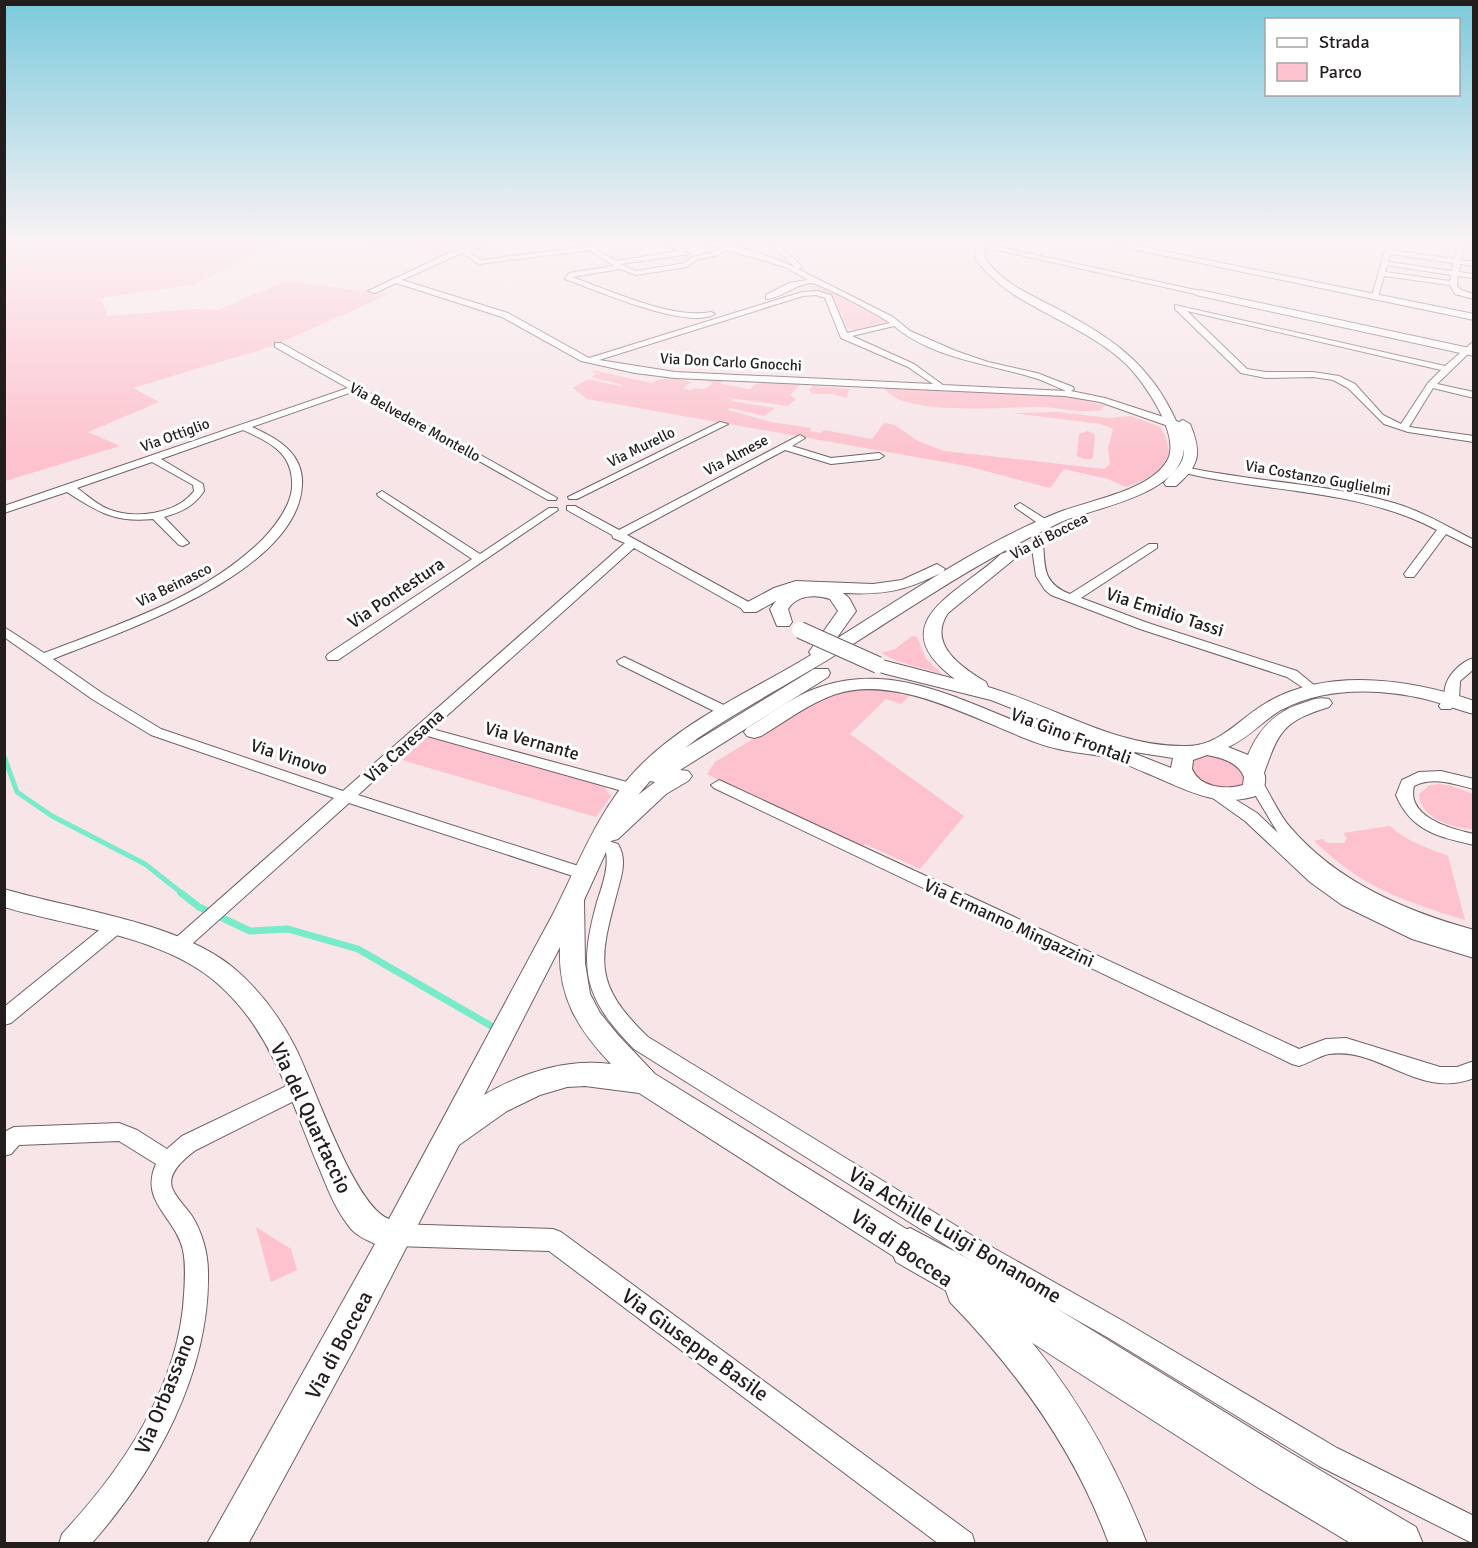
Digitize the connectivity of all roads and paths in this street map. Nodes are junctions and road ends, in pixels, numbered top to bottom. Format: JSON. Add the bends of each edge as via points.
{"nodes":[{"id":1,"x":496,"y":312,"type":"edge"},
{"id":2,"x":667,"y":312,"type":"edge"},
{"id":3,"x":717,"y":312,"type":"edge"},
{"id":4,"x":743,"y":312,"type":"edge"},
{"id":5,"x":834,"y":312,"type":"edge"},
{"id":6,"x":874,"y":312,"type":"edge"},
{"id":7,"x":1055,"y":312,"type":"edge"},
{"id":8,"x":1068,"y":312,"type":"edge"},
{"id":9,"x":1183,"y":312,"type":"edge"},
{"id":10,"x":1201,"y":312,"type":"edge"},
{"id":11,"x":1293,"y":312,"type":"edge"},
{"id":12,"x":1449,"y":312,"type":"edge"},
{"id":13,"x":1473,"y":317,"type":"edge"},
{"id":14,"x":895,"y":324,"type":"junction"},
{"id":15,"x":844,"y":336,"type":"junction"},
{"id":16,"x":1129,"y":344,"type":"dead end"},
{"id":17,"x":278,"y":345,"type":"dead end"},
{"id":18,"x":1471,"y":349,"type":"edge"},
{"id":19,"x":588,"y":360,"type":"junction"},
{"id":20,"x":1446,"y":369,"type":"junction"},
{"id":21,"x":1155,"y":372,"type":"dead end"},
{"id":22,"x":1431,"y":385,"type":"junction"},
{"id":23,"x":940,"y":387,"type":"junction"},
{"id":24,"x":356,"y":388,"type":"junction"},
{"id":25,"x":1074,"y":394,"type":"junction"},
{"id":26,"x":1473,"y":395,"type":"edge"},
{"id":27,"x":1162,"y":404,"type":"junction"},
{"id":28,"x":1133,"y":410,"type":"junction"},
{"id":29,"x":723,"y":424,"type":"dead end"},
{"id":30,"x":1177,"y":424,"type":"junction"},
{"id":31,"x":243,"y":427,"type":"junction"},
{"id":32,"x":1403,"y":428,"type":"junction"},
{"id":33,"x":800,"y":438,"type":"dead end"},
{"id":34,"x":1473,"y":439,"type":"edge"},
{"id":35,"x":783,"y":447,"type":"junction"},
{"id":36,"x":879,"y":456,"type":"dead end"},
{"id":37,"x":154,"y":459,"type":"junction"},
{"id":38,"x":1184,"y":470,"type":"junction"},
{"id":39,"x":69,"y":488,"type":"junction"},
{"id":40,"x":382,"y":494,"type":"dead end"},
{"id":41,"x":572,"y":503,"type":"junction"},
{"id":42,"x":553,"y":504,"type":"junction"},
{"id":43,"x":1020,"y":506,"type":"dead end"},
{"id":44,"x":4,"y":510,"type":"edge"},
{"id":45,"x":156,"y":515,"type":"junction"},
{"id":46,"x":1046,"y":524,"type":"junction"},
{"id":47,"x":1444,"y":529,"type":"junction"},
{"id":48,"x":617,"y":536,"type":"junction"},
{"id":49,"x":1033,"y":536,"type":"junction"},
{"id":50,"x":183,"y":543,"type":"dead end"},
{"id":51,"x":631,"y":544,"type":"junction"},
{"id":52,"x":1473,"y":545,"type":"edge"},
{"id":53,"x":1153,"y":546,"type":"dead end"},
{"id":54,"x":1007,"y":557,"type":"junction"},
{"id":55,"x":479,"y":558,"type":"junction"},
{"id":56,"x":1410,"y":574,"type":"dead end"},
{"id":57,"x":1070,"y":599,"type":"junction"},
{"id":58,"x":750,"y":608,"type":"junction"},
{"id":59,"x":783,"y":622,"type":"junction"},
{"id":60,"x":4,"y":631,"type":"edge"},
{"id":61,"x":333,"y":657,"type":"dead end"},
{"id":62,"x":44,"y":658,"type":"junction"},
{"id":63,"x":624,"y":661,"type":"dead end"},
{"id":64,"x":1473,"y":662,"type":"edge"},
{"id":65,"x":808,"y":665,"type":"junction"},
{"id":66,"x":956,"y":686,"type":"junction"},
{"id":67,"x":1314,"y":692,"type":"junction"},
{"id":68,"x":995,"y":695,"type":"junction"},
{"id":69,"x":1449,"y":703,"type":"junction"},
{"id":70,"x":1473,"y":708,"type":"edge"},
{"id":71,"x":727,"y":712,"type":"junction"},
{"id":72,"x":1473,"y":713,"type":"edge"},
{"id":73,"x":421,"y":730,"type":"junction"},
{"id":74,"x":1109,"y":751,"type":"junction"},
{"id":75,"x":1198,"y":751,"type":"junction"},
{"id":76,"x":1255,"y":777,"type":"junction"},
{"id":77,"x":1190,"y":782,"type":"junction"},
{"id":78,"x":1473,"y":784,"type":"edge"},
{"id":79,"x":719,"y":785,"type":"dead end"},
{"id":80,"x":633,"y":789,"type":"junction"},
{"id":81,"x":1215,"y":794,"type":"junction"},
{"id":82,"x":348,"y":796,"type":"junction"},
{"id":83,"x":1473,"y":840,"type":"edge"},
{"id":84,"x":598,"y":844,"type":"junction"},
{"id":85,"x":585,"y":874,"type":"junction"},
{"id":86,"x":4,"y":898,"type":"edge"},
{"id":87,"x":573,"y":898,"type":"junction"},
{"id":88,"x":114,"y":928,"type":"junction"},
{"id":89,"x":1473,"y":936,"type":"edge"},
{"id":90,"x":177,"y":947,"type":"junction"},
{"id":91,"x":1473,"y":951,"type":"edge"},
{"id":92,"x":4,"y":1018,"type":"edge"},
{"id":93,"x":1473,"y":1069,"type":"edge"},
{"id":94,"x":645,"y":1082,"type":"junction"},
{"id":95,"x":301,"y":1088,"type":"junction"},
{"id":96,"x":445,"y":1142,"type":"junction"},
{"id":97,"x":4,"y":1147,"type":"edge"},
{"id":98,"x":170,"y":1161,"type":"junction"},
{"id":99,"x":396,"y":1235,"type":"junction"},
{"id":100,"x":910,"y":1248,"type":"junction"},
{"id":101,"x":1473,"y":1531,"type":"edge"},
{"id":102,"x":72,"y":1544,"type":"edge"},
{"id":103,"x":226,"y":1544,"type":"edge"},
{"id":104,"x":962,"y":1544,"type":"edge"},
{"id":105,"x":1128,"y":1544,"type":"edge"},
{"id":106,"x":1399,"y":1544,"type":"edge"}],
"edges":[{"from":1,"to":19,"type":"street","name":"Via Don Carlo Gnocchi"},
{"from":2,"to":3,"type":"street","via":[[693,317]]},
{"from":4,"to":19,"type":"street"},
{"from":5,"to":15,"type":"street"},
{"from":6,"to":14,"type":"street"},
{"from":7,"to":27,"type":"main road","name":"Via di Boccea","via":[[1114,347],[1145,376]]},
{"from":8,"to":16,"type":"main road"},
{"from":9,"to":32,"type":"street","via":[[1242,370],[1340,379],[1357,389],[1377,415]]},
{"from":10,"to":20,"type":"street"},
{"from":11,"to":18,"type":"main road"},
{"from":12,"to":13,"type":"main road"},
{"from":14,"to":15,"type":"street"},
{"from":14,"to":25,"type":"street","via":[[946,350],[1048,380]]},
{"from":15,"to":23,"type":"street","via":[[933,379]]},
{"from":17,"to":24,"type":"street","name":"Via Belvedere Montello"},
{"from":18,"to":20,"type":"street"},
{"from":19,"to":23,"type":"street","name":"Via Don Carlo Gnocchi","via":[[664,374]]},
{"from":20,"to":22,"type":"street"},
{"from":21,"to":30,"type":"main road","name":"Via di Boccea"},
{"from":22,"to":26,"type":"street"},
{"from":22,"to":32,"type":"street"},
{"from":23,"to":25,"type":"street","name":"Via Don Carlo Gnocchi"},
{"from":24,"to":31,"type":"street","name":"Via Ottiglio"},
{"from":24,"to":42,"type":"street","name":"Via Belvedere Montello"},
{"from":25,"to":28,"type":"street","name":"Via Don Carlo Gnocchi"},
{"from":27,"to":28,"type":"street","name":"Via Don Carlo Gnocchi"},
{"from":27,"to":30,"type":"main road","name":"Via di Boccea"},
{"from":28,"to":30,"type":"street","name":"Via Don Carlo Gnocchi"},
{"from":29,"to":41,"type":"street","name":"Via Murello"},
{"from":30,"to":38,"type":"main road","name":"Via di Boccea","via":[[1192,453]]},
{"from":30,"to":46,"type":"main road","name":"Via di Boccea","via":[[1177,454],[1160,477]]},
{"from":31,"to":37,"type":"street","name":"Via Ottiglio"},
{"from":31,"to":62,"type":"street","name":"Via Beinasco","via":[[278,444],[291,458],[298,495],[282,522],[242,564],[201,592]]},
{"from":32,"to":34,"type":"street"},
{"from":33,"to":35,"type":"street"},
{"from":35,"to":36,"type":"street","name":"Via Almese","via":[[831,461]]},
{"from":35,"to":48,"type":"street","name":"Via Almese"},
{"from":37,"to":39,"type":"street","name":"Via Ottiglio"},
{"from":37,"to":45,"type":"street","via":[[200,488],[187,504]]},
{"from":38,"to":47,"type":"street","name":"Via Costanzo Guglielmi","via":[[1384,504]]},
{"from":38,"to":49,"type":"main road","name":"Via di Boccea","via":[[1171,483],[1153,492]]},
{"from":39,"to":44,"type":"street","name":"Via Ottiglio"},
{"from":39,"to":45,"type":"street","via":[[110,513]]},
{"from":40,"to":55,"type":"street","name":"Via Pontestura"},
{"from":41,"to":42,"type":"street","via":[[561,496]]},
{"from":41,"to":48,"type":"street"},
{"from":42,"to":55,"type":"street","name":"Via Pontestura"},
{"from":43,"to":46,"type":"street"},
{"from":45,"to":50,"type":"street"},
{"from":46,"to":49,"type":"main road","name":"Via di Boccea"},
{"from":47,"to":52,"type":"street","name":"Via Costanzo Guglielmi"},
{"from":47,"to":56,"type":"street"},
{"from":48,"to":51,"type":"street"},
{"from":49,"to":54,"type":"main road","name":"Via di Boccea"},
{"from":49,"to":57,"type":"street","name":"Via Emidio Tassi","via":[[1043,582]]},
{"from":49,"to":58,"type":"main road","via":[[983,546],[901,585],[866,590],[796,586]]},
{"from":49,"to":65,"type":"main road","name":"Via di Boccea","via":[[925,590]]},
{"from":51,"to":58,"type":"street"},
{"from":51,"to":73,"type":"street","name":"Via Caresana"},
{"from":53,"to":57,"type":"street"},
{"from":54,"to":68,"type":"main road","via":[[943,608],[932,629],[934,646],[944,662]]},
{"from":54,"to":80,"type":"main road","name":"Via di Boccea","via":[[928,601],[744,722]]},
{"from":55,"to":61,"type":"street","name":"Via Pontestura"},
{"from":57,"to":67,"type":"street","name":"Via Emidio Tassi","via":[[1292,674]]},
{"from":58,"to":59,"type":"main road"},
{"from":59,"to":65,"type":"main road","via":[[780,605],[795,594],[826,593],[846,605],[844,617]]},
{"from":59,"to":66,"type":"main road","name":"Via Gino Frontali","bridge":true,"via":[[878,665]]},
{"from":60,"to":62,"type":"street","name":"Via Vinovo"},
{"from":62,"to":82,"type":"street","name":"Via Vinovo","via":[[156,732]]},
{"from":63,"to":71,"type":"street"},
{"from":64,"to":69,"type":"street","via":[[1453,680]]},
{"from":65,"to":71,"type":"main road","name":"Via di Boccea"},
{"from":66,"to":68,"type":"main road","name":"Via Gino Frontali"},
{"from":66,"to":74,"type":"main road","name":"Via Gino Frontali","via":[[996,707]]},
{"from":67,"to":69,"type":"main road","via":[[1386,688],[1418,691]]},
{"from":67,"to":75,"type":"main road","via":[[1275,705],[1236,736]]},
{"from":68,"to":75,"type":"main road","name":"Via Gino Frontali","via":[[1122,745],[1158,752]]},
{"from":69,"to":70,"type":"main road"},
{"from":69,"to":72,"type":"main road"},
{"from":69,"to":76,"type":"main road","via":[[1377,698],[1335,700],[1291,714],[1270,731],[1259,749]]},
{"from":71,"to":80,"type":"main road","name":"Via di Boccea","via":[[668,752]]},
{"from":73,"to":80,"type":"street","name":"Via Vernante"},
{"from":73,"to":82,"type":"street","name":"Via Caresana"},
{"from":74,"to":77,"type":"main road","name":"Via Gino Frontali"},
{"from":74,"to":84,"type":"main road","via":[[1061,744],[909,689],[847,685],[821,693],[658,789]]},
{"from":75,"to":76,"type":"main road","via":[[1234,756],[1247,764]]},
{"from":75,"to":77,"type":"main road","via":[[1183,758],[1181,767]]},
{"from":76,"to":81,"type":"main road","via":[[1253,789],[1241,795]]},
{"from":76,"to":89,"type":"street","via":[[1272,813],[1287,833],[1345,883],[1413,917]]},
{"from":77,"to":81,"type":"main road","name":"Via Gino Frontali"},
{"from":78,"to":83,"type":"street","via":[[1455,778],[1424,776],[1411,780],[1402,796],[1407,807],[1430,826]]},
{"from":79,"to":93,"type":"street","name":"Via Ermanno Mingazzini","via":[[1299,1058],[1333,1046],[1433,1075],[1462,1074]]},
{"from":80,"to":84,"type":"main road","name":"Via di Boccea"},
{"from":81,"to":91,"type":"street","via":[[1256,822],[1316,878],[1348,901],[1418,934]]},
{"from":82,"to":85,"type":"street","name":"Via Vinovo"},
{"from":82,"to":90,"type":"street","name":"Via Caresana"},
{"from":84,"to":85,"type":"main road","name":"Via di Boccea"},
{"from":84,"to":101,"type":"street","name":"Via Achille Luigi Bonanome","via":[[612,848],[615,861],[596,944],[595,979],[618,1018],[641,1043],[973,1249],[1328,1457]]},
{"from":85,"to":87,"type":"main road","name":"Via di Boccea"},
{"from":86,"to":88,"type":"main road","name":"Via del Quartaccio"},
{"from":87,"to":94,"type":"main road","name":"Via di Boccea","via":[[572,963],[577,994],[595,1026]]},
{"from":87,"to":96,"type":"main road","name":"Via di Boccea"},
{"from":88,"to":90,"type":"main road","name":"Via del Quartaccio"},
{"from":88,"to":92,"type":"street"},
{"from":90,"to":95,"type":"main road","name":"Via del Quartaccio","via":[[221,972],[250,999]]},
{"from":94,"to":96,"type":"main road","name":"Via di Boccea","via":[[595,1074],[554,1079],[498,1102]]},
{"from":94,"to":100,"type":"main road","name":"Via di Boccea"},
{"from":95,"to":98,"type":"street","via":[[189,1143]]},
{"from":95,"to":99,"type":"main road","name":"Via del Quartaccio","via":[[349,1201],[374,1228]]},
{"from":96,"to":99,"type":"main road","name":"Via di Boccea"},
{"from":97,"to":98,"type":"street","via":[[14,1136],[119,1132]]},
{"from":98,"to":102,"type":"street","name":"Via Orbassano","via":[[161,1188],[185,1225],[196,1256],[192,1330],[173,1385],[141,1456],[105,1508]]},
{"from":99,"to":103,"type":"main road","name":"Via di Boccea","via":[[359,1310]]},
{"from":99,"to":104,"type":"street","name":"Via Giuseppe Basile","via":[[553,1240]]},
{"from":100,"to":105,"type":"main road","name":"Via di Boccea","via":[[988,1317],[1041,1382],[1096,1468]]},
{"from":100,"to":106,"type":"highway","via":[[1007,1302]]}]}
